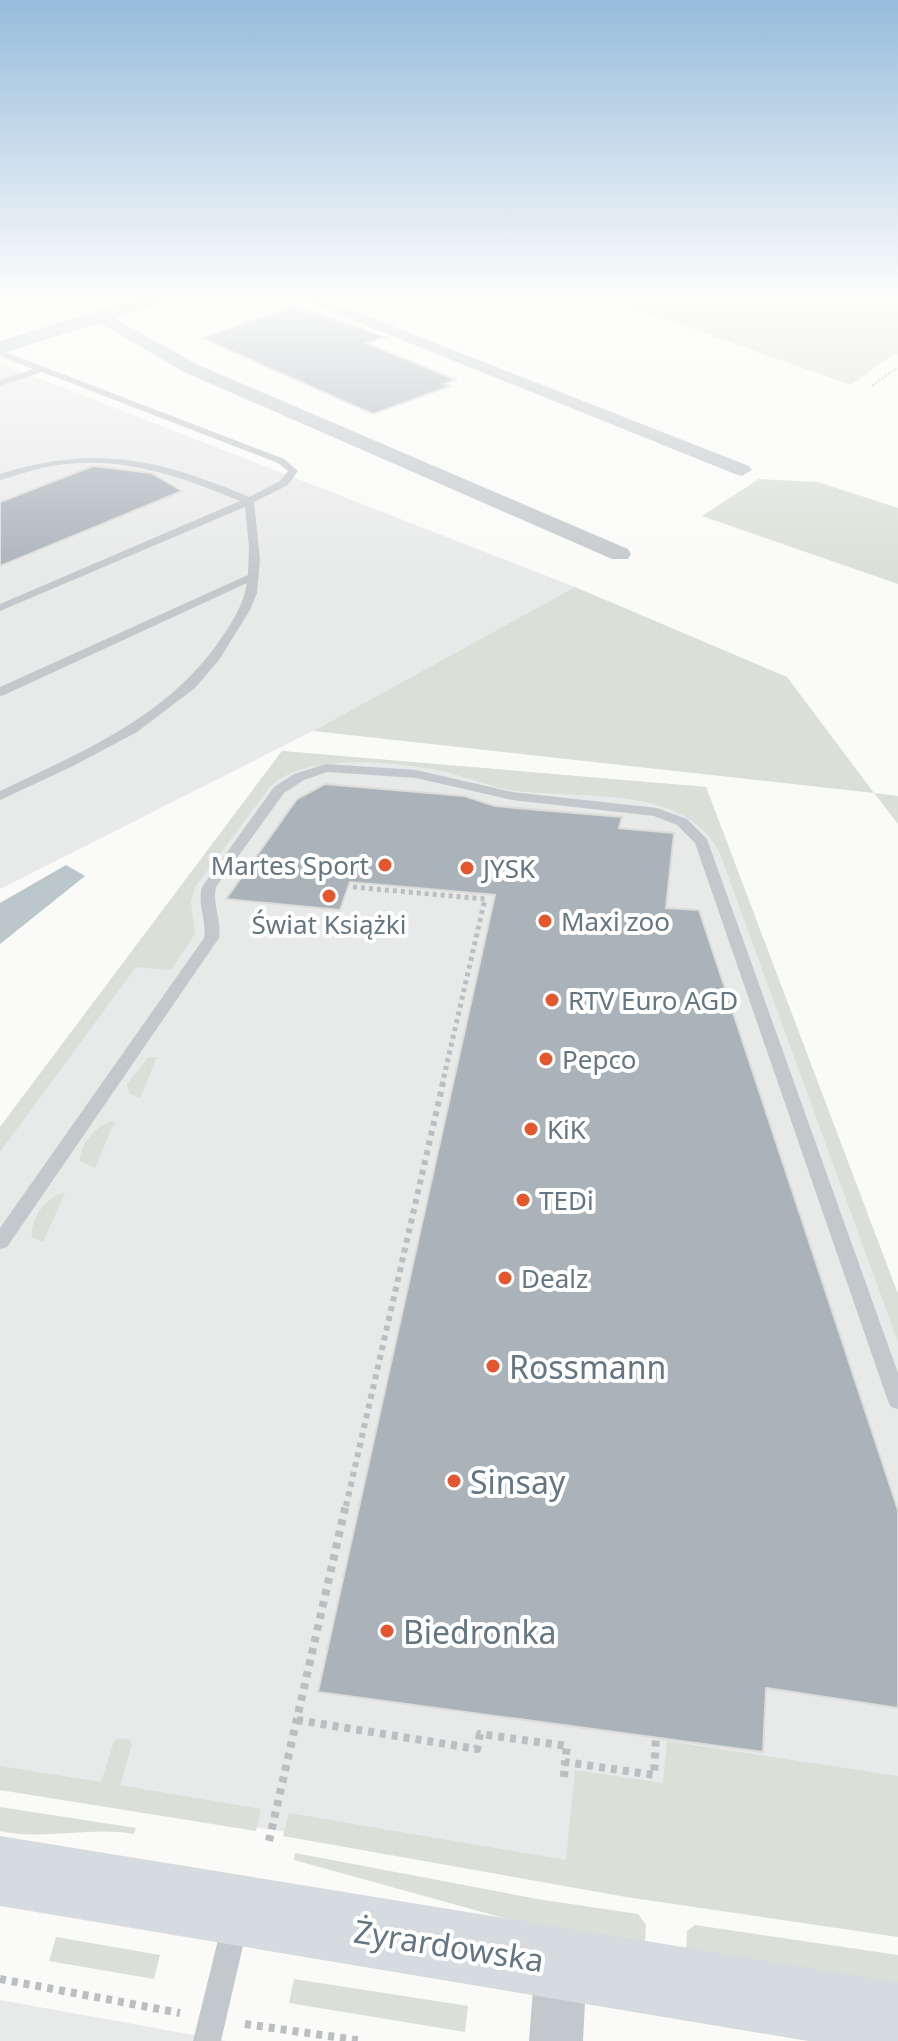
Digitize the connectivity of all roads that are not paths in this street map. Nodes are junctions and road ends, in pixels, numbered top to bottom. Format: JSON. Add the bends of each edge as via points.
{"nodes":[{"id":1,"x":95,"y":389,"type":"edge"},
{"id":2,"x":239,"y":389,"type":"edge"},
{"id":3,"x":537,"y":389,"type":"edge"},
{"id":4,"x":742,"y":470,"type":"dead end"},
{"id":5,"x":0,"y":477,"type":"edge"},
{"id":6,"x":249,"y":501,"type":"junction"},
{"id":7,"x":620,"y":554,"type":"dead end"},
{"id":8,"x":252,"y":577,"type":"junction"},
{"id":9,"x":0,"y":608,"type":"edge"},
{"id":10,"x":0,"y":692,"type":"edge"},
{"id":11,"x":0,"y":796,"type":"edge"},
{"id":12,"x":0,"y":1242,"type":"edge"},
{"id":13,"x":898,"y":1401,"type":"edge"},
{"id":14,"x":0,"y":1871,"type":"edge"},
{"id":15,"x":238,"y":1910,"type":"junction"},
{"id":16,"x":561,"y":1963,"type":"junction"},
{"id":17,"x":898,"y":2019,"type":"edge"},
{"id":18,"x":207,"y":2041,"type":"edge"},
{"id":19,"x":556,"y":2041,"type":"edge"}],
"edges":[{"from":1,"to":6,"type":"lane","via":[[281,461],[293,471],[284,483]]},
{"from":2,"to":7,"type":"street"},
{"from":3,"to":4,"type":"street"},
{"from":5,"to":6,"type":"lane","via":[[57,460],[111,459],[170,469]]},
{"from":6,"to":8,"type":"lane"},
{"from":6,"to":9,"type":"lane"},
{"from":8,"to":10,"type":"lane"},
{"from":8,"to":11,"type":"lane","via":[[251,594],[223,649],[188,690],[137,728]]},
{"from":12,"to":13,"type":"lane","via":[[211,938],[215,929],[205,902],[209,887],[291,781],[326,768],[375,771],[431,776],[512,796],[642,808],[682,822],[702,842]]},
{"from":14,"to":15,"type":"main road","name":"Żyrardowska"},
{"from":15,"to":16,"type":"main road","name":"Żyrardowska"},
{"from":15,"to":18,"type":"lane"},
{"from":16,"to":17,"type":"main road","name":"Żyrardowska"},
{"from":16,"to":19,"type":"street"}]}
